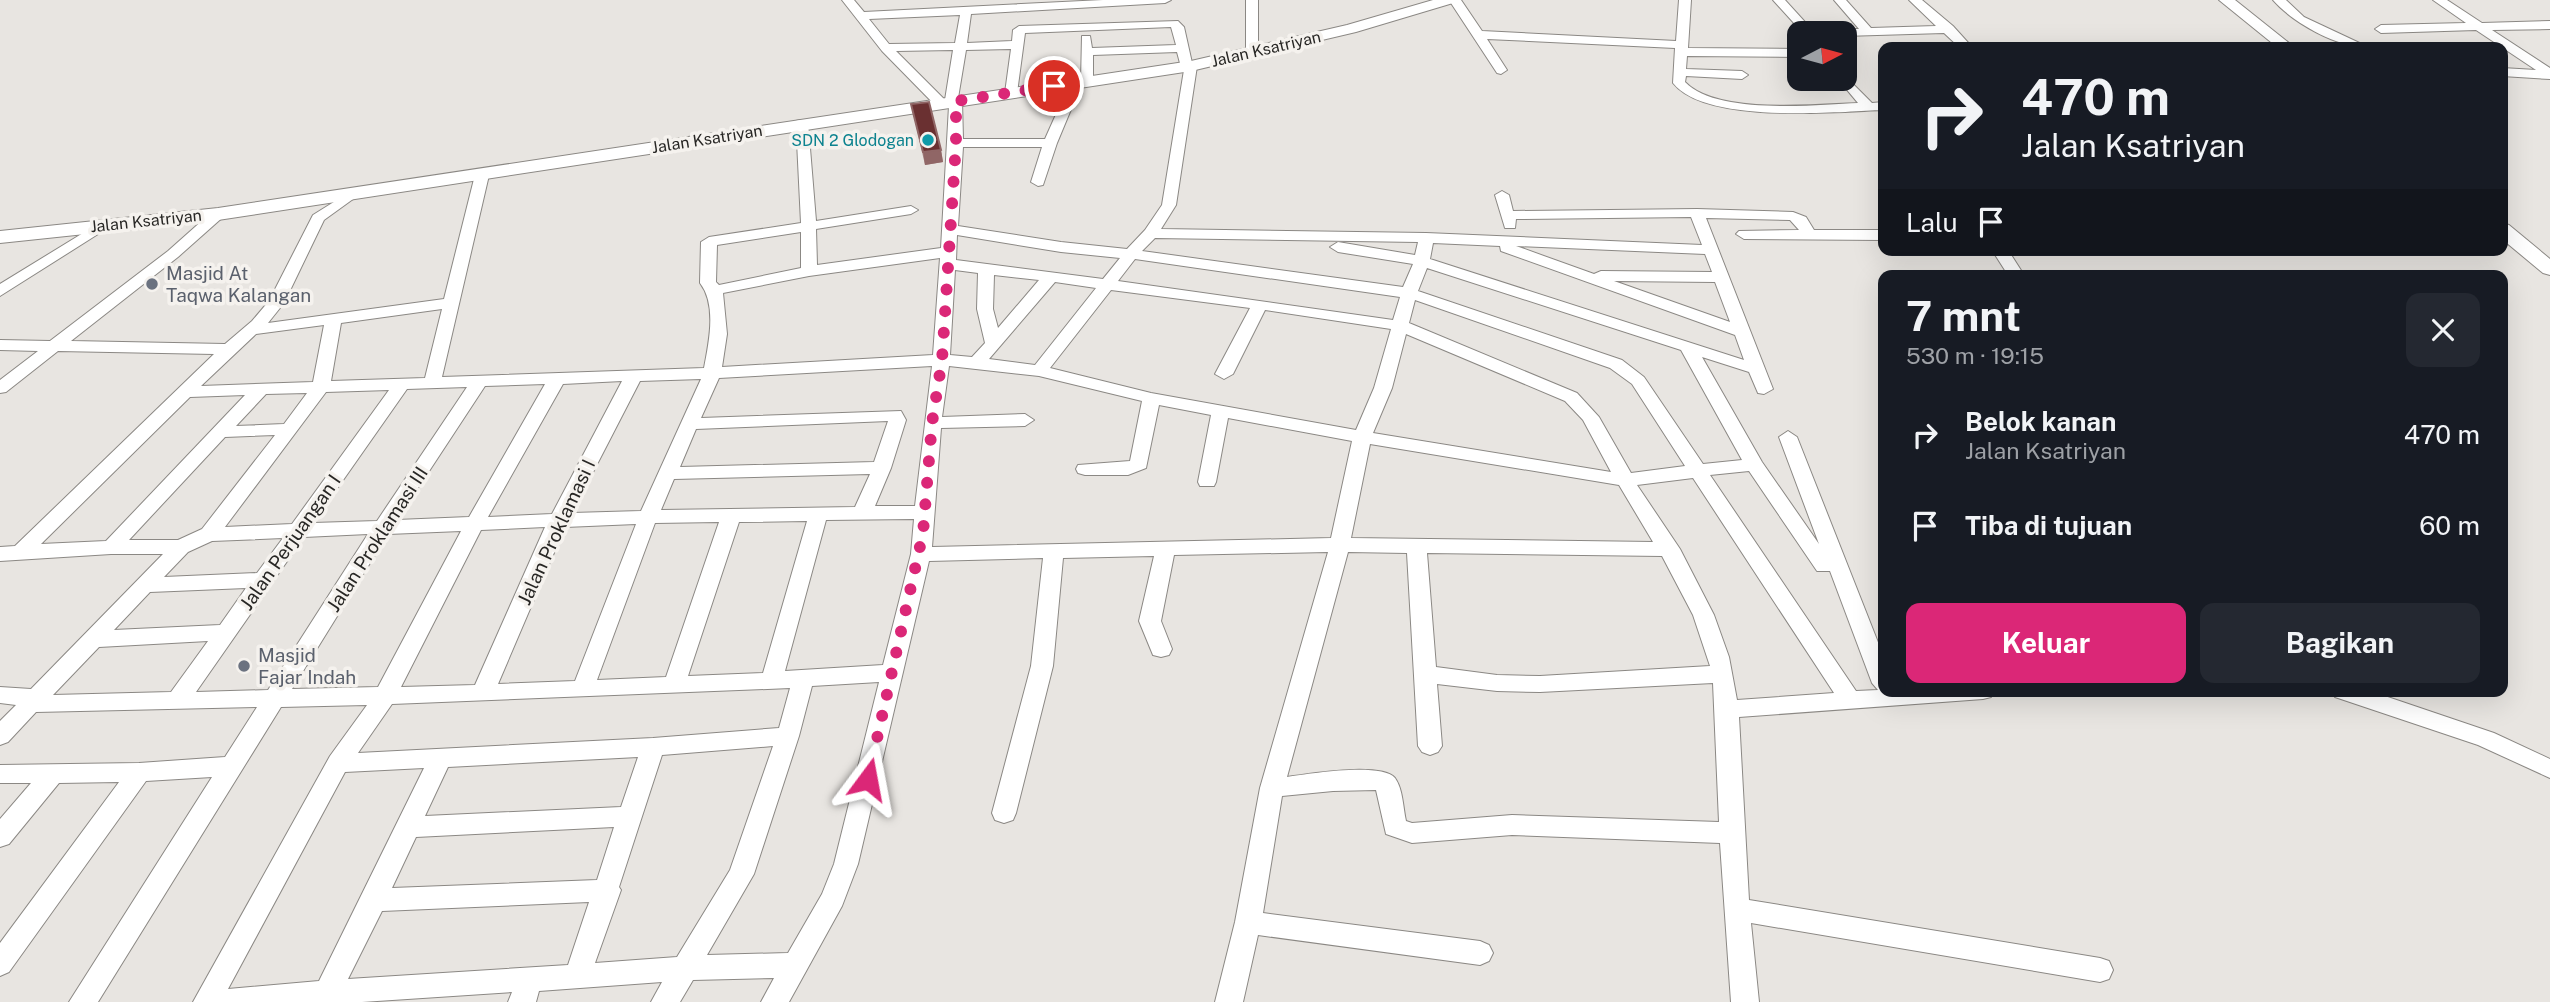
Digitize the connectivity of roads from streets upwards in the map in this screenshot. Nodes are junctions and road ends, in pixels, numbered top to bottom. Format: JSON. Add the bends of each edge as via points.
{"nodes":[{"id":1,"x":848,"y":0,"type":"edge"},
{"id":2,"x":905,"y":0,"type":"edge"},
{"id":3,"x":1165,"y":0,"type":"edge"},
{"id":4,"x":1252,"y":0,"type":"edge"},
{"id":5,"x":1448,"y":0,"type":"edge"},
{"id":6,"x":1455,"y":0,"type":"edge"},
{"id":7,"x":1685,"y":0,"type":"edge"},
{"id":8,"x":1779,"y":0,"type":"edge"},
{"id":9,"x":1840,"y":0,"type":"edge"},
{"id":10,"x":1915,"y":0,"type":"edge"},
{"id":11,"x":2226,"y":0,"type":"edge"},
{"id":12,"x":2279,"y":0,"type":"edge"},
{"id":13,"x":2439,"y":0,"type":"edge"},
{"id":14,"x":1139,"y":1,"type":"edge"},
{"id":15,"x":1093,"y":2,"type":"edge"},
{"id":16,"x":1053,"y":3,"type":"edge"},
{"id":17,"x":1023,"y":4,"type":"edge"},
{"id":18,"x":974,"y":7,"type":"edge"},
{"id":19,"x":903,"y":14,"type":"junction"},
{"id":20,"x":861,"y":16,"type":"junction"},
{"id":21,"x":1798,"y":21,"type":"edge"},
{"id":22,"x":2550,"y":24,"type":"edge"},
{"id":23,"x":1139,"y":25,"type":"junction"},
{"id":24,"x":1086,"y":27,"type":"junction"},
{"id":25,"x":2480,"y":27,"type":"junction"},
{"id":26,"x":1055,"y":29,"type":"junction"},
{"id":27,"x":1949,"y":29,"type":"junction"},
{"id":28,"x":2381,"y":29,"type":"dead end"},
{"id":29,"x":1019,"y":30,"type":"junction"},
{"id":30,"x":1867,"y":31,"type":"junction"},
{"id":31,"x":1857,"y":32,"type":"edge"},
{"id":32,"x":1481,"y":35,"type":"junction"},
{"id":33,"x":1961,"y":42,"type":"edge"},
{"id":34,"x":2280,"y":42,"type":"edge"},
{"id":35,"x":2351,"y":42,"type":"edge"},
{"id":36,"x":2502,"y":42,"type":"edge"},
{"id":37,"x":1017,"y":45,"type":"junction"},
{"id":38,"x":958,"y":46,"type":"junction"},
{"id":39,"x":2508,"y":46,"type":"edge"},
{"id":40,"x":886,"y":48,"type":"junction"},
{"id":41,"x":1183,"y":48,"type":"junction"},
{"id":42,"x":1681,"y":48,"type":"junction"},
{"id":43,"x":1086,"y":52,"type":"junction"},
{"id":44,"x":1787,"y":52,"type":"edge"},
{"id":45,"x":1252,"y":54,"type":"junction"},
{"id":46,"x":1189,"y":67,"type":"junction"},
{"id":47,"x":1501,"y":70,"type":"dead end"},
{"id":48,"x":1679,"y":72,"type":"junction"},
{"id":49,"x":2508,"y":72,"type":"edge"},
{"id":50,"x":2550,"y":74,"type":"edge"},
{"id":51,"x":1742,"y":75,"type":"dead end"},
{"id":52,"x":1082,"y":82,"type":"junction"},
{"id":53,"x":1855,"y":91,"type":"edge"},
{"id":54,"x":1011,"y":93,"type":"junction"},
{"id":55,"x":949,"y":102,"type":"junction"},
{"id":56,"x":1868,"y":106,"type":"junction"},
{"id":57,"x":1878,"y":106,"type":"edge"},
{"id":58,"x":801,"y":124,"type":"junction"},
{"id":59,"x":956,"y":143,"type":"junction"},
{"id":60,"x":1051,"y":143,"type":"junction"},
{"id":61,"x":482,"y":174,"type":"junction"},
{"id":62,"x":1038,"y":182,"type":"dead end"},
{"id":63,"x":352,"y":194,"type":"junction"},
{"id":64,"x":1502,"y":195,"type":"dead end"},
{"id":65,"x":301,"y":202,"type":"junction"},
{"id":66,"x":911,"y":210,"type":"dead end"},
{"id":67,"x":1697,"y":213,"type":"junction"},
{"id":68,"x":218,"y":214,"type":"junction"},
{"id":69,"x":1507,"y":215,"type":"junction"},
{"id":70,"x":318,"y":218,"type":"junction"},
{"id":71,"x":101,"y":226,"type":"junction"},
{"id":72,"x":809,"y":226,"type":"junction"},
{"id":73,"x":950,"y":229,"type":"junction"},
{"id":74,"x":1151,"y":233,"type":"junction"},
{"id":75,"x":1744,"y":234,"type":"dead end"},
{"id":76,"x":2508,"y":234,"type":"edge"},
{"id":77,"x":1809,"y":235,"type":"junction"},
{"id":78,"x":1878,"y":235,"type":"edge"},
{"id":79,"x":1276,"y":236,"type":"junction"},
{"id":80,"x":0,"y":237,"type":"edge"},
{"id":81,"x":1426,"y":238,"type":"junction"},
{"id":82,"x":1485,"y":241,"type":"junction"},
{"id":83,"x":1515,"y":243,"type":"junction"},
{"id":84,"x":1713,"y":250,"type":"junction"},
{"id":85,"x":1130,"y":254,"type":"junction"},
{"id":86,"x":948,"y":258,"type":"junction"},
{"id":87,"x":1422,"y":261,"type":"junction"},
{"id":88,"x":2550,"y":269,"type":"edge"},
{"id":89,"x":986,"y":270,"type":"junction"},
{"id":90,"x":809,"y":271,"type":"junction"},
{"id":91,"x":1587,"y":276,"type":"junction"},
{"id":92,"x":1723,"y":277,"type":"junction"},
{"id":93,"x":1049,"y":279,"type":"junction"},
{"id":94,"x":1107,"y":284,"type":"junction"},
{"id":95,"x":0,"y":290,"type":"edge"},
{"id":96,"x":715,"y":290,"type":"junction"},
{"id":97,"x":1409,"y":293,"type":"junction"},
{"id":98,"x":451,"y":303,"type":"junction"},
{"id":99,"x":1260,"y":304,"type":"junction"},
{"id":100,"x":333,"y":321,"type":"junction"},
{"id":101,"x":1402,"y":326,"type":"junction"},
{"id":102,"x":251,"y":330,"type":"junction"},
{"id":103,"x":1743,"y":331,"type":"junction"},
{"id":104,"x":993,"y":343,"type":"junction"},
{"id":105,"x":0,"y":345,"type":"edge"},
{"id":106,"x":54,"y":345,"type":"junction"},
{"id":107,"x":1688,"y":347,"type":"junction"},
{"id":108,"x":229,"y":349,"type":"junction"},
{"id":109,"x":942,"y":360,"type":"junction"},
{"id":110,"x":977,"y":362,"type":"junction"},
{"id":111,"x":1756,"y":369,"type":"junction"},
{"id":112,"x":1039,"y":372,"type":"junction"},
{"id":113,"x":712,"y":373,"type":"junction"},
{"id":114,"x":1224,"y":374,"type":"dead end"},
{"id":115,"x":634,"y":376,"type":"junction"},
{"id":116,"x":557,"y":379,"type":"junction"},
{"id":117,"x":480,"y":381,"type":"junction"},
{"id":118,"x":432,"y":383,"type":"junction"},
{"id":119,"x":402,"y":384,"type":"junction"},
{"id":120,"x":321,"y":387,"type":"junction"},
{"id":121,"x":0,"y":388,"type":"edge"},
{"id":122,"x":1764,"y":389,"type":"dead end"},
{"id":123,"x":260,"y":390,"type":"junction"},
{"id":124,"x":184,"y":392,"type":"junction"},
{"id":125,"x":1151,"y":398,"type":"junction"},
{"id":126,"x":1221,"y":410,"type":"junction"},
{"id":127,"x":1026,"y":420,"type":"dead end"},
{"id":128,"x":932,"y":423,"type":"junction"},
{"id":129,"x":690,"y":424,"type":"junction"},
{"id":130,"x":289,"y":429,"type":"junction"},
{"id":131,"x":219,"y":432,"type":"junction"},
{"id":132,"x":1362,"y":437,"type":"junction"},
{"id":133,"x":1788,"y":437,"type":"dead end"},
{"id":134,"x":1754,"y":464,"type":"junction"},
{"id":135,"x":882,"y":468,"type":"junction"},
{"id":136,"x":1085,"y":469,"type":"dead end"},
{"id":137,"x":1698,"y":470,"type":"junction"},
{"id":138,"x":668,"y":473,"type":"junction"},
{"id":139,"x":1625,"y":480,"type":"junction"},
{"id":140,"x":1207,"y":482,"type":"dead end"},
{"id":141,"x":926,"y":512,"type":"junction"},
{"id":142,"x":862,"y":514,"type":"junction"},
{"id":143,"x":818,"y":515,"type":"junction"},
{"id":144,"x":731,"y":516,"type":"junction"},
{"id":145,"x":648,"y":517,"type":"junction"},
{"id":146,"x":558,"y":521,"type":"junction"},
{"id":147,"x":474,"y":525,"type":"junction"},
{"id":148,"x":382,"y":528,"type":"junction"},
{"id":149,"x":297,"y":532,"type":"junction"},
{"id":150,"x":209,"y":534,"type":"junction"},
{"id":151,"x":1340,"y":545,"type":"junction"},
{"id":152,"x":111,"y":547,"type":"junction"},
{"id":153,"x":181,"y":547,"type":"junction"},
{"id":154,"x":1417,"y":548,"type":"junction"},
{"id":155,"x":1165,"y":549,"type":"junction"},
{"id":156,"x":1670,"y":549,"type":"junction"},
{"id":157,"x":1054,"y":552,"type":"junction"},
{"id":158,"x":10,"y":553,"type":"edge"},
{"id":159,"x":920,"y":554,"type":"junction"},
{"id":160,"x":1824,"y":566,"type":"dead end"},
{"id":161,"x":263,"y":580,"type":"junction"},
{"id":162,"x":144,"y":586,"type":"junction"},
{"id":163,"x":226,"y":632,"type":"junction"},
{"id":164,"x":93,"y":639,"type":"junction"},
{"id":165,"x":1161,"y":649,"type":"dead end"},
{"id":166,"x":1878,"y":669,"type":"edge"},
{"id":167,"x":891,"y":673,"type":"junction"},
{"id":168,"x":1425,"y":674,"type":"junction"},
{"id":169,"x":1722,"y":674,"type":"junction"},
{"id":170,"x":803,"y":679,"type":"junction"},
{"id":171,"x":772,"y":680,"type":"junction"},
{"id":172,"x":674,"y":685,"type":"junction"},
{"id":173,"x":583,"y":688,"type":"junction"},
{"id":174,"x":483,"y":692,"type":"junction"},
{"id":175,"x":1878,"y":692,"type":"edge"},
{"id":176,"x":0,"y":695,"type":"edge"},
{"id":177,"x":385,"y":696,"type":"junction"},
{"id":178,"x":2361,"y":697,"type":"edge"},
{"id":179,"x":276,"y":699,"type":"junction"},
{"id":180,"x":177,"y":700,"type":"junction"},
{"id":181,"x":1850,"y":700,"type":"junction"},
{"id":182,"x":34,"y":701,"type":"junction"},
{"id":183,"x":1727,"y":709,"type":"junction"},
{"id":184,"x":0,"y":736,"type":"edge"},
{"id":185,"x":788,"y":736,"type":"junction"},
{"id":186,"x":1430,"y":746,"type":"dead end"},
{"id":187,"x":653,"y":747,"type":"junction"},
{"id":188,"x":440,"y":759,"type":"junction"},
{"id":189,"x":338,"y":763,"type":"junction"},
{"id":190,"x":2545,"y":763,"type":"edge"},
{"id":191,"x":232,"y":766,"type":"junction"},
{"id":192,"x":139,"y":772,"type":"junction"},
{"id":193,"x":0,"y":774,"type":"edge"},
{"id":194,"x":52,"y":774,"type":"junction"},
{"id":195,"x":1272,"y":788,"type":"junction"},
{"id":196,"x":1004,"y":813,"type":"dead end"},
{"id":197,"x":631,"y":816,"type":"junction"},
{"id":198,"x":409,"y":827,"type":"junction"},
{"id":199,"x":1732,"y":833,"type":"junction"},
{"id":200,"x":0,"y":837,"type":"edge"},
{"id":201,"x":608,"y":890,"type":"junction"},
{"id":202,"x":374,"y":900,"type":"junction"},
{"id":203,"x":1737,"y":909,"type":"junction"},
{"id":204,"x":1248,"y":922,"type":"junction"},
{"id":205,"x":1480,"y":953,"type":"dead end"},
{"id":206,"x":0,"y":964,"type":"edge"},
{"id":207,"x":797,"y":965,"type":"junction"},
{"id":208,"x":687,"y":968,"type":"junction"},
{"id":209,"x":2100,"y":970,"type":"dead end"},
{"id":210,"x":578,"y":977,"type":"junction"},
{"id":211,"x":525,"y":991,"type":"edge"},
{"id":212,"x":422,"y":993,"type":"edge"},
{"id":213,"x":324,"y":997,"type":"edge"},
{"id":214,"x":83,"y":1002,"type":"edge"},
{"id":215,"x":207,"y":1002,"type":"edge"},
{"id":216,"x":223,"y":1002,"type":"edge"},
{"id":217,"x":666,"y":1002,"type":"edge"},
{"id":218,"x":775,"y":1002,"type":"edge"},
{"id":219,"x":1229,"y":1002,"type":"edge"},
{"id":220,"x":1745,"y":1002,"type":"edge"}],
"edges":[{"from":1,"to":20,"type":"street"},
{"from":2,"to":19,"type":"street"},
{"from":3,"to":14,"type":"street"},
{"from":4,"to":45,"type":"street"},
{"from":5,"to":45,"type":"street","name":"Jalan Ksatriyan"},
{"from":6,"to":32,"type":"street"},
{"from":7,"to":42,"type":"street"},
{"from":8,"to":21,"type":"street"},
{"from":9,"to":30,"type":"street"},
{"from":10,"to":27,"type":"street"},
{"from":11,"to":34,"type":"street"},
{"from":12,"to":35,"type":"street","via":[[2300,19]]},
{"from":13,"to":25,"type":"street"},
{"from":14,"to":15,"type":"street"},
{"from":14,"to":23,"type":"street"},
{"from":15,"to":16,"type":"street"},
{"from":16,"to":17,"type":"street"},
{"from":16,"to":26,"type":"street"},
{"from":17,"to":18,"type":"street"},
{"from":17,"to":29,"type":"street"},
{"from":18,"to":19,"type":"street"},
{"from":18,"to":38,"type":"street"},
{"from":19,"to":20,"type":"street"},
{"from":20,"to":40,"type":"street"},
{"from":22,"to":25,"type":"street"},
{"from":23,"to":24,"type":"street"},
{"from":23,"to":41,"type":"street","via":[[1175,24]]},
{"from":24,"to":26,"type":"street"},
{"from":24,"to":43,"type":"street"},
{"from":25,"to":28,"type":"street"},
{"from":25,"to":36,"type":"street"},
{"from":26,"to":29,"type":"street"},
{"from":27,"to":30,"type":"street"},
{"from":27,"to":33,"type":"street"},
{"from":29,"to":37,"type":"street"},
{"from":30,"to":31,"type":"street"},
{"from":32,"to":42,"type":"street"},
{"from":32,"to":47,"type":"street"},
{"from":37,"to":38,"type":"street"},
{"from":37,"to":54,"type":"street"},
{"from":38,"to":40,"type":"street"},
{"from":38,"to":55,"type":"street"},
{"from":39,"to":50,"type":"street"},
{"from":40,"to":55,"type":"street"},
{"from":41,"to":43,"type":"street"},
{"from":41,"to":46,"type":"street"},
{"from":42,"to":44,"type":"street"},
{"from":42,"to":48,"type":"street"},
{"from":43,"to":52,"type":"street"},
{"from":45,"to":46,"type":"street","name":"Jalan Ksatriyan"},
{"from":46,"to":52,"type":"street","name":"Jalan Ksatriyan"},
{"from":46,"to":74,"type":"street","via":[[1172,197]]},
{"from":48,"to":51,"type":"street"},
{"from":48,"to":56,"type":"street","via":[[1683,91],[1705,101],[1752,107]]},
{"from":49,"to":50,"type":"street"},
{"from":52,"to":54,"type":"street","name":"Jalan Ksatriyan"},
{"from":52,"to":60,"type":"street"},
{"from":53,"to":56,"type":"street"},
{"from":54,"to":55,"type":"street","name":"Jalan Ksatriyan"},
{"from":55,"to":58,"type":"street","name":"Jalan Ksatriyan"},
{"from":55,"to":59,"type":"street"},
{"from":56,"to":57,"type":"street"},
{"from":58,"to":61,"type":"street","name":"Jalan Ksatriyan"},
{"from":58,"to":72,"type":"street"},
{"from":59,"to":60,"type":"street"},
{"from":59,"to":73,"type":"street"},
{"from":60,"to":62,"type":"street"},
{"from":61,"to":63,"type":"street","name":"Jalan Ksatriyan"},
{"from":61,"to":98,"type":"street"},
{"from":63,"to":65,"type":"street","name":"Jalan Ksatriyan"},
{"from":63,"to":70,"type":"street"},
{"from":64,"to":69,"type":"street"},
{"from":65,"to":68,"type":"street","name":"Jalan Ksatriyan"},
{"from":65,"to":70,"type":"street"},
{"from":66,"to":72,"type":"street"},
{"from":67,"to":69,"type":"street"},
{"from":67,"to":77,"type":"street","via":[[1793,216],[1801,220]]},
{"from":67,"to":84,"type":"street"},
{"from":68,"to":71,"type":"street","name":"Jalan Ksatriyan"},
{"from":68,"to":106,"type":"street"},
{"from":69,"to":83,"type":"street"},
{"from":70,"to":102,"type":"street","via":[[276,303]]},
{"from":71,"to":80,"type":"street","name":"Jalan Ksatriyan"},
{"from":71,"to":95,"type":"street"},
{"from":72,"to":90,"type":"street"},
{"from":72,"to":96,"type":"street","via":[[709,242],[708,280]]},
{"from":73,"to":85,"type":"street"},
{"from":73,"to":86,"type":"street"},
{"from":74,"to":79,"type":"street"},
{"from":74,"to":85,"type":"street"},
{"from":75,"to":77,"type":"street"},
{"from":76,"to":88,"type":"street"},
{"from":77,"to":78,"type":"street"},
{"from":79,"to":81,"type":"street"},
{"from":79,"to":87,"type":"street"},
{"from":81,"to":82,"type":"street"},
{"from":81,"to":87,"type":"street"},
{"from":82,"to":83,"type":"street"},
{"from":82,"to":91,"type":"street"},
{"from":83,"to":84,"type":"street"},
{"from":84,"to":92,"type":"street"},
{"from":85,"to":94,"type":"street"},
{"from":85,"to":97,"type":"street"},
{"from":86,"to":89,"type":"street"},
{"from":86,"to":90,"type":"street"},
{"from":86,"to":109,"type":"street"},
{"from":87,"to":97,"type":"street"},
{"from":87,"to":107,"type":"street"},
{"from":89,"to":93,"type":"street"},
{"from":89,"to":104,"type":"street","via":[[985,309]]},
{"from":90,"to":96,"type":"street"},
{"from":91,"to":92,"type":"street"},
{"from":91,"to":103,"type":"street"},
{"from":92,"to":103,"type":"street"},
{"from":93,"to":94,"type":"street"},
{"from":93,"to":104,"type":"street"},
{"from":94,"to":99,"type":"street"},
{"from":94,"to":112,"type":"street"},
{"from":96,"to":113,"type":"street","via":[[719,334]]},
{"from":97,"to":101,"type":"street"},
{"from":97,"to":137,"type":"street","via":[[1616,364],[1638,381]]},
{"from":98,"to":100,"type":"street"},
{"from":98,"to":118,"type":"street"},
{"from":99,"to":101,"type":"street"},
{"from":99,"to":114,"type":"street"},
{"from":100,"to":102,"type":"street"},
{"from":100,"to":120,"type":"street"},
{"from":101,"to":132,"type":"street"},
{"from":101,"to":139,"type":"street","via":[[1574,397]]},
{"from":102,"to":108,"type":"street"},
{"from":103,"to":111,"type":"street"},
{"from":104,"to":110,"type":"street"},
{"from":105,"to":106,"type":"street"},
{"from":106,"to":108,"type":"street"},
{"from":106,"to":121,"type":"street"},
{"from":107,"to":111,"type":"street"},
{"from":107,"to":134,"type":"street"},
{"from":108,"to":124,"type":"street"},
{"from":109,"to":110,"type":"street"},
{"from":109,"to":113,"type":"street"},
{"from":109,"to":128,"type":"street"},
{"from":110,"to":112,"type":"street"},
{"from":111,"to":122,"type":"street"},
{"from":112,"to":125,"type":"street"},
{"from":113,"to":115,"type":"street"},
{"from":113,"to":129,"type":"street"},
{"from":115,"to":116,"type":"street"},
{"from":115,"to":146,"type":"street","name":"Jalan Proklamasi I"},
{"from":116,"to":117,"type":"street"},
{"from":116,"to":147,"type":"street"},
{"from":117,"to":118,"type":"street"},
{"from":117,"to":148,"type":"street","name":"Jalan Proklamasi III"},
{"from":118,"to":119,"type":"street"},
{"from":119,"to":120,"type":"street"},
{"from":119,"to":149,"type":"street","name":"Jalan Perjuangan I"},
{"from":120,"to":123,"type":"street"},
{"from":120,"to":130,"type":"street"},
{"from":123,"to":124,"type":"street"},
{"from":123,"to":131,"type":"street"},
{"from":124,"to":158,"type":"street"},
{"from":125,"to":126,"type":"street"},
{"from":125,"to":136,"type":"street","via":[[1139,464],[1128,469]]},
{"from":126,"to":132,"type":"street"},
{"from":126,"to":140,"type":"street"},
{"from":127,"to":128,"type":"street"},
{"from":128,"to":141,"type":"street"},
{"from":129,"to":135,"type":"street","via":[[891,414],[897,420]]},
{"from":129,"to":138,"type":"street"},
{"from":130,"to":131,"type":"street"},
{"from":130,"to":150,"type":"street"},
{"from":131,"to":152,"type":"street"},
{"from":132,"to":139,"type":"street"},
{"from":132,"to":151,"type":"street"},
{"from":133,"to":166,"type":"street"},
{"from":134,"to":137,"type":"street"},
{"from":134,"to":160,"type":"street"},
{"from":135,"to":138,"type":"street"},
{"from":135,"to":142,"type":"street"},
{"from":137,"to":139,"type":"street"},
{"from":137,"to":181,"type":"street"},
{"from":138,"to":145,"type":"street"},
{"from":139,"to":156,"type":"street"},
{"from":141,"to":142,"type":"street"},
{"from":141,"to":159,"type":"street"},
{"from":142,"to":143,"type":"street"},
{"from":143,"to":144,"type":"street"},
{"from":143,"to":171,"type":"street"},
{"from":144,"to":145,"type":"street"},
{"from":144,"to":172,"type":"street"},
{"from":145,"to":146,"type":"street"},
{"from":145,"to":173,"type":"street"},
{"from":146,"to":147,"type":"street"},
{"from":146,"to":174,"type":"street","name":"Jalan Proklamasi I"},
{"from":147,"to":148,"type":"street"},
{"from":147,"to":177,"type":"street"},
{"from":148,"to":149,"type":"street"},
{"from":148,"to":179,"type":"street","name":"Jalan Proklamasi III"},
{"from":149,"to":150,"type":"street"},
{"from":149,"to":161,"type":"street","name":"Jalan Perjuangan I"},
{"from":150,"to":153,"type":"street"},
{"from":151,"to":154,"type":"street"},
{"from":151,"to":155,"type":"street"},
{"from":151,"to":195,"type":"street"},
{"from":152,"to":153,"type":"street"},
{"from":152,"to":158,"type":"street"},
{"from":153,"to":162,"type":"street"},
{"from":154,"to":156,"type":"street"},
{"from":154,"to":168,"type":"street"},
{"from":155,"to":157,"type":"street"},
{"from":155,"to":165,"type":"street","via":[[1150,621]]},
{"from":156,"to":169,"type":"street","via":[[1712,638]]},
{"from":157,"to":159,"type":"street"},
{"from":157,"to":196,"type":"street","via":[[1042,666]]},
{"from":159,"to":167,"type":"street"},
{"from":161,"to":162,"type":"street"},
{"from":161,"to":163,"type":"street","name":"Jalan Perjuangan I"},
{"from":162,"to":164,"type":"street"},
{"from":163,"to":164,"type":"street"},
{"from":163,"to":180,"type":"street","name":"Jalan Perjuangan I"},
{"from":164,"to":182,"type":"street"},
{"from":167,"to":170,"type":"street"},
{"from":167,"to":207,"type":"street","via":[[846,864]]},
{"from":168,"to":169,"type":"street","via":[[1540,684]]},
{"from":168,"to":186,"type":"street"},
{"from":169,"to":183,"type":"street"},
{"from":170,"to":171,"type":"street"},
{"from":170,"to":185,"type":"street"},
{"from":171,"to":172,"type":"street"},
{"from":172,"to":173,"type":"street"},
{"from":173,"to":174,"type":"street"},
{"from":174,"to":177,"type":"street"},
{"from":175,"to":181,"type":"street"},
{"from":176,"to":182,"type":"street"},
{"from":177,"to":179,"type":"street"},
{"from":177,"to":189,"type":"street"},
{"from":178,"to":190,"type":"street"},
{"from":179,"to":180,"type":"street"},
{"from":179,"to":191,"type":"street","name":"Jalan Proklamasi III"},
{"from":180,"to":182,"type":"street"},
{"from":181,"to":183,"type":"street"},
{"from":182,"to":184,"type":"street"},
{"from":183,"to":199,"type":"street"},
{"from":185,"to":187,"type":"street"},
{"from":185,"to":208,"type":"street","via":[[741,874]]},
{"from":187,"to":188,"type":"street"},
{"from":187,"to":197,"type":"street"},
{"from":188,"to":189,"type":"street"},
{"from":188,"to":198,"type":"street"},
{"from":189,"to":215,"type":"street"},
{"from":191,"to":192,"type":"street"},
{"from":191,"to":214,"type":"street","name":"Jalan Proklamasi III"},
{"from":192,"to":194,"type":"street"},
{"from":192,"to":206,"type":"street"},
{"from":193,"to":194,"type":"street"},
{"from":194,"to":200,"type":"street"},
{"from":195,"to":199,"type":"street","via":[[1381,780],[1387,786],[1395,827],[1412,833],[1512,825]]},
{"from":195,"to":204,"type":"street"},
{"from":197,"to":198,"type":"street"},
{"from":197,"to":201,"type":"street"},
{"from":198,"to":202,"type":"street"},
{"from":199,"to":203,"type":"street"},
{"from":201,"to":202,"type":"street"},
{"from":201,"to":210,"type":"street"},
{"from":202,"to":213,"type":"street"},
{"from":203,"to":209,"type":"street"},
{"from":203,"to":220,"type":"street"},
{"from":204,"to":205,"type":"street"},
{"from":204,"to":219,"type":"street"},
{"from":207,"to":208,"type":"street"},
{"from":207,"to":218,"type":"street"},
{"from":208,"to":210,"type":"street"},
{"from":208,"to":217,"type":"street"},
{"from":210,"to":211,"type":"street"},
{"from":211,"to":212,"type":"street"},
{"from":212,"to":213,"type":"street"},
{"from":213,"to":216,"type":"street"}]}
